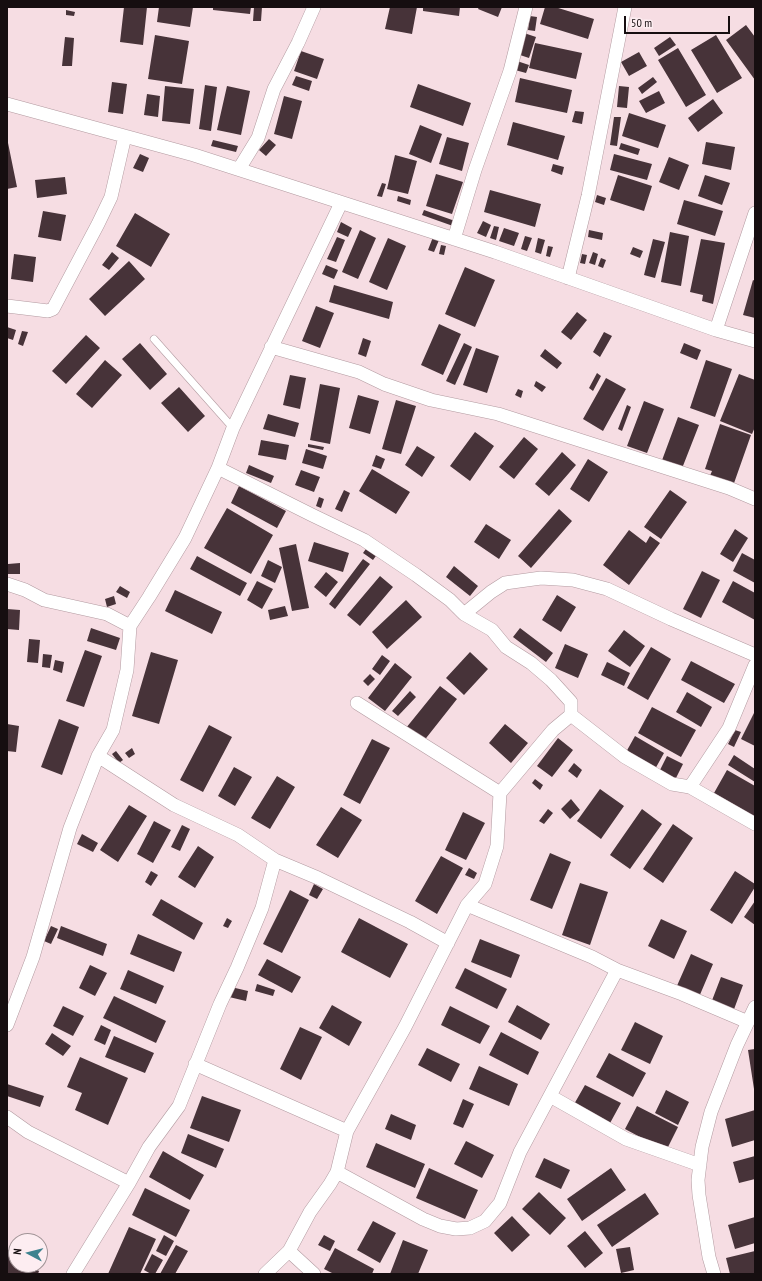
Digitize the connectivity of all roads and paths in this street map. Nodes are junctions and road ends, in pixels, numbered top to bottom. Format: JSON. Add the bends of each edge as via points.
{"nodes":[{"id":1,"x":314,"y":7,"type":"edge"},
{"id":2,"x":526,"y":7,"type":"edge"},
{"id":3,"x":625,"y":7,"type":"edge"},
{"id":4,"x":7,"y":104,"type":"edge"},
{"id":5,"x":125,"y":136,"type":"junction"},
{"id":6,"x":239,"y":170,"type":"junction"},
{"id":7,"x":341,"y":203,"type":"junction"},
{"id":8,"x":755,"y":213,"type":"edge"},
{"id":9,"x":454,"y":239,"type":"junction"},
{"id":10,"x":568,"y":278,"type":"junction"},
{"id":11,"x":7,"y":306,"type":"edge"},
{"id":12,"x":716,"y":330,"type":"junction"},
{"id":13,"x":154,"y":339,"type":"dead end"},
{"id":14,"x":755,"y":341,"type":"edge"},
{"id":15,"x":271,"y":347,"type":"junction"},
{"id":16,"x":233,"y":428,"type":"junction"},
{"id":17,"x":218,"y":468,"type":"junction"},
{"id":18,"x":755,"y":499,"type":"edge"},
{"id":19,"x":7,"y":584,"type":"edge"},
{"id":20,"x":464,"y":614,"type":"junction"},
{"id":21,"x":130,"y":626,"type":"junction"},
{"id":22,"x":755,"y":655,"type":"edge"},
{"id":23,"x":755,"y":665,"type":"edge"},
{"id":24,"x":357,"y":703,"type":"dead end"},
{"id":25,"x":571,"y":715,"type":"junction"},
{"id":26,"x":98,"y":756,"type":"junction"},
{"id":27,"x":690,"y":786,"type":"junction"},
{"id":28,"x":500,"y":793,"type":"junction"},
{"id":29,"x":755,"y":824,"type":"edge"},
{"id":30,"x":275,"y":860,"type":"junction"},
{"id":31,"x":467,"y":905,"type":"junction"},
{"id":32,"x":448,"y":943,"type":"junction"},
{"id":33,"x":617,"y":970,"type":"junction"},
{"id":34,"x":755,"y":1007,"type":"edge"},
{"id":35,"x":748,"y":1022,"type":"junction"},
{"id":36,"x":7,"y":1025,"type":"edge"},
{"id":37,"x":195,"y":1064,"type":"junction"},
{"id":38,"x":550,"y":1096,"type":"junction"},
{"id":39,"x":7,"y":1117,"type":"edge"},
{"id":40,"x":347,"y":1131,"type":"junction"},
{"id":41,"x":700,"y":1165,"type":"junction"},
{"id":42,"x":337,"y":1172,"type":"junction"},
{"id":43,"x":129,"y":1183,"type":"junction"},
{"id":44,"x":289,"y":1251,"type":"junction"},
{"id":45,"x":73,"y":1274,"type":"edge"},
{"id":46,"x":265,"y":1274,"type":"edge"},
{"id":47,"x":314,"y":1274,"type":"edge"},
{"id":48,"x":714,"y":1274,"type":"edge"}],
"edges":[{"from":1,"to":6,"type":"street","via":[[274,89],[258,138]]},
{"from":2,"to":9,"type":"street","via":[[510,71]]},
{"from":3,"to":10,"type":"street","via":[[588,196]]},
{"from":4,"to":5,"type":"street"},
{"from":5,"to":6,"type":"street"},
{"from":5,"to":11,"type":"street","via":[[111,197],[53,309],[48,311]]},
{"from":6,"to":7,"type":"street"},
{"from":7,"to":9,"type":"street"},
{"from":7,"to":15,"type":"street"},
{"from":8,"to":12,"type":"street"},
{"from":9,"to":10,"type":"street"},
{"from":10,"to":12,"type":"street"},
{"from":12,"to":14,"type":"street"},
{"from":13,"to":16,"type":"lane"},
{"from":15,"to":16,"type":"street"},
{"from":15,"to":18,"type":"street","via":[[359,372],[384,384],[431,400],[498,414],[729,488]]},
{"from":16,"to":17,"type":"street"},
{"from":17,"to":20,"type":"street","via":[[364,540],[450,600]]},
{"from":17,"to":21,"type":"street","via":[[184,538]]},
{"from":19,"to":21,"type":"street","via":[[44,600],[107,614]]},
{"from":20,"to":22,"type":"street","via":[[505,583],[541,578],[573,580],[607,588]]},
{"from":20,"to":25,"type":"street","via":[[492,630],[506,647],[551,680],[571,702]]},
{"from":21,"to":26,"type":"street","via":[[127,670],[113,730]]},
{"from":23,"to":27,"type":"street","via":[[729,728]]},
{"from":24,"to":28,"type":"street"},
{"from":25,"to":27,"type":"street","via":[[625,757],[672,784]]},
{"from":25,"to":28,"type":"street","via":[[554,730]]},
{"from":26,"to":30,"type":"street","via":[[174,805],[238,836]]},
{"from":26,"to":36,"type":"street","via":[[70,828],[33,957]]},
{"from":27,"to":29,"type":"street"},
{"from":28,"to":31,"type":"street","via":[[497,846],[485,884]]},
{"from":30,"to":32,"type":"street","via":[[410,922]]},
{"from":30,"to":37,"type":"street","via":[[262,908]]},
{"from":31,"to":32,"type":"street"},
{"from":31,"to":33,"type":"street"},
{"from":32,"to":40,"type":"street"},
{"from":33,"to":35,"type":"street"},
{"from":33,"to":38,"type":"street"},
{"from":34,"to":35,"type":"street"},
{"from":35,"to":41,"type":"street","via":[[712,1112],[702,1147]]},
{"from":37,"to":40,"type":"street"},
{"from":37,"to":43,"type":"street","via":[[179,1106],[149,1147]]},
{"from":38,"to":41,"type":"street","via":[[626,1139]]},
{"from":38,"to":42,"type":"street","via":[[520,1152],[500,1203],[485,1221],[470,1228],[440,1226],[423,1219]]},
{"from":39,"to":43,"type":"street","via":[[28,1132]]},
{"from":40,"to":42,"type":"street"},
{"from":41,"to":48,"type":"street","via":[[699,1195]]},
{"from":42,"to":44,"type":"street","via":[[310,1212]]},
{"from":43,"to":45,"type":"street"},
{"from":44,"to":46,"type":"street"},
{"from":44,"to":47,"type":"street"}]}
